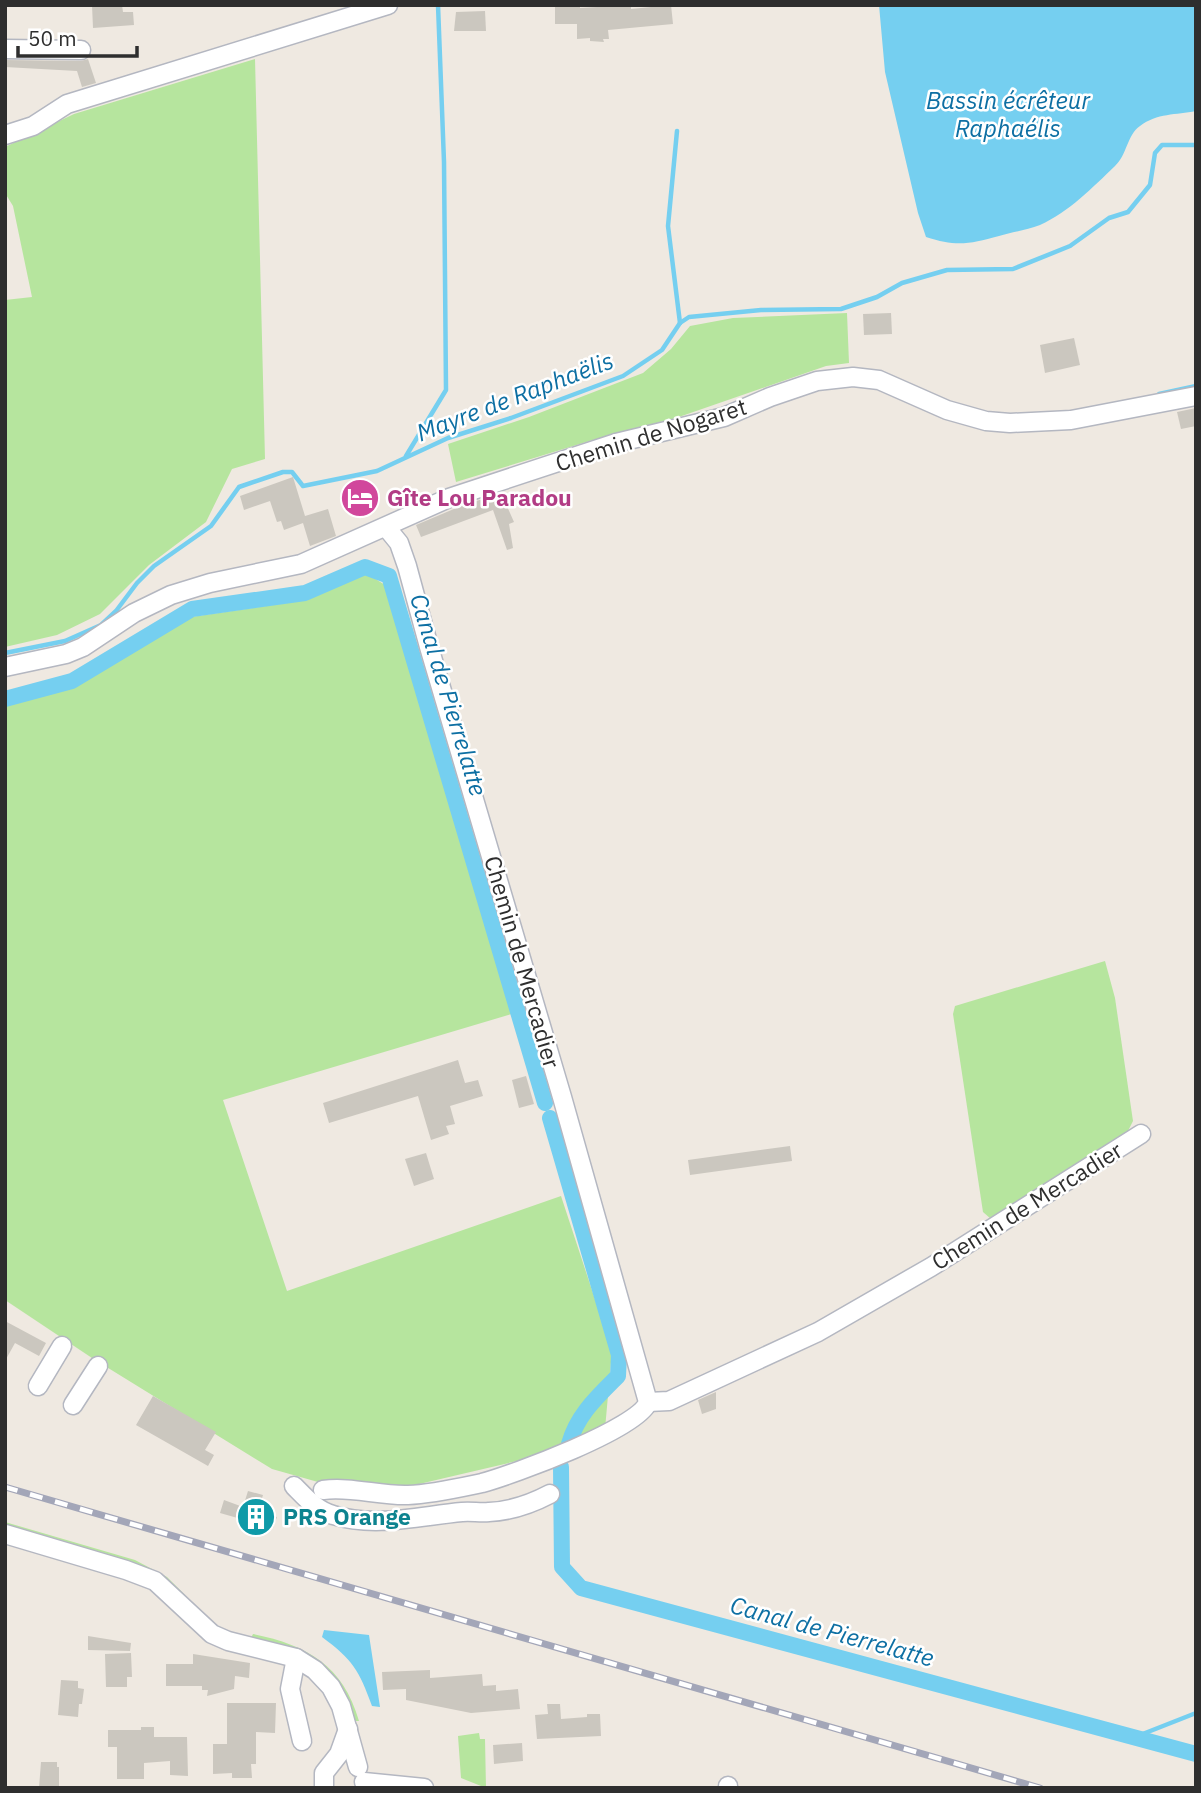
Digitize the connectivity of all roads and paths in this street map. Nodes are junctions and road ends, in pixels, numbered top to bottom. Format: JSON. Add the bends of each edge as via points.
{"nodes":[{"id":1,"x":388,"y":5,"type":"edge"},
{"id":2,"x":5,"y":49,"type":"edge"},
{"id":3,"x":81,"y":50,"type":"dead end"},
{"id":4,"x":5,"y":135,"type":"edge"},
{"id":5,"x":1196,"y":396,"type":"edge"},
{"id":6,"x":386,"y":527,"type":"junction"},
{"id":7,"x":5,"y":667,"type":"edge"},
{"id":8,"x":1141,"y":1134,"type":"dead end"},
{"id":9,"x":62,"y":1346,"type":"dead end"},
{"id":10,"x":98,"y":1366,"type":"dead end"},
{"id":11,"x":38,"y":1386,"type":"dead end"},
{"id":12,"x":648,"y":1402,"type":"junction"},
{"id":13,"x":73,"y":1405,"type":"dead end"},
{"id":14,"x":294,"y":1486,"type":"dead end"},
{"id":15,"x":323,"y":1490,"type":"dead end"},
{"id":16,"x":550,"y":1494,"type":"dead end"},
{"id":17,"x":5,"y":1534,"type":"edge"},
{"id":18,"x":296,"y":1658,"type":"junction"},
{"id":19,"x":348,"y":1729,"type":"junction"},
{"id":20,"x":302,"y":1741,"type":"dead end"},
{"id":21,"x":332,"y":1764,"type":"junction"},
{"id":22,"x":361,"y":1779,"type":"edge"},
{"id":23,"x":319,"y":1787,"type":"edge"},
{"id":24,"x":419,"y":1787,"type":"edge"}],
"edges":[{"from":1,"to":4,"type":"street","via":[[67,104],[33,126]]},
{"from":2,"to":3,"type":"street"},
{"from":5,"to":6,"type":"street","name":"Chemin de Nogaret","via":[[1071,420],[1010,423],[947,410],[879,380],[817,381],[724,417],[616,443],[449,498]]},
{"from":6,"to":7,"type":"street","name":"Chemin de Nogaret","via":[[301,564],[171,595],[83,647]]},
{"from":6,"to":12,"type":"street","name":"Chemin de Mercadier","via":[[399,543],[407,566]]},
{"from":8,"to":12,"type":"street","name":"Chemin de Mercadier","via":[[818,1332],[669,1401]]},
{"from":9,"to":11,"type":"street"},
{"from":10,"to":13,"type":"street"},
{"from":12,"to":15,"type":"street","via":[[639,1415],[616,1429],[483,1482],[408,1495],[339,1487]]},
{"from":14,"to":16,"type":"street","via":[[330,1515],[364,1521],[510,1510]]},
{"from":17,"to":18,"type":"street","via":[[155,1581],[212,1634]]},
{"from":18,"to":19,"type":"street","via":[[331,1687]]},
{"from":18,"to":20,"type":"street","via":[[290,1689]]},
{"from":19,"to":21,"type":"street"},
{"from":19,"to":22,"type":"street"},
{"from":21,"to":22,"type":"street","via":[[343,1760]]},
{"from":21,"to":23,"type":"street"},
{"from":22,"to":24,"type":"street"}]}
